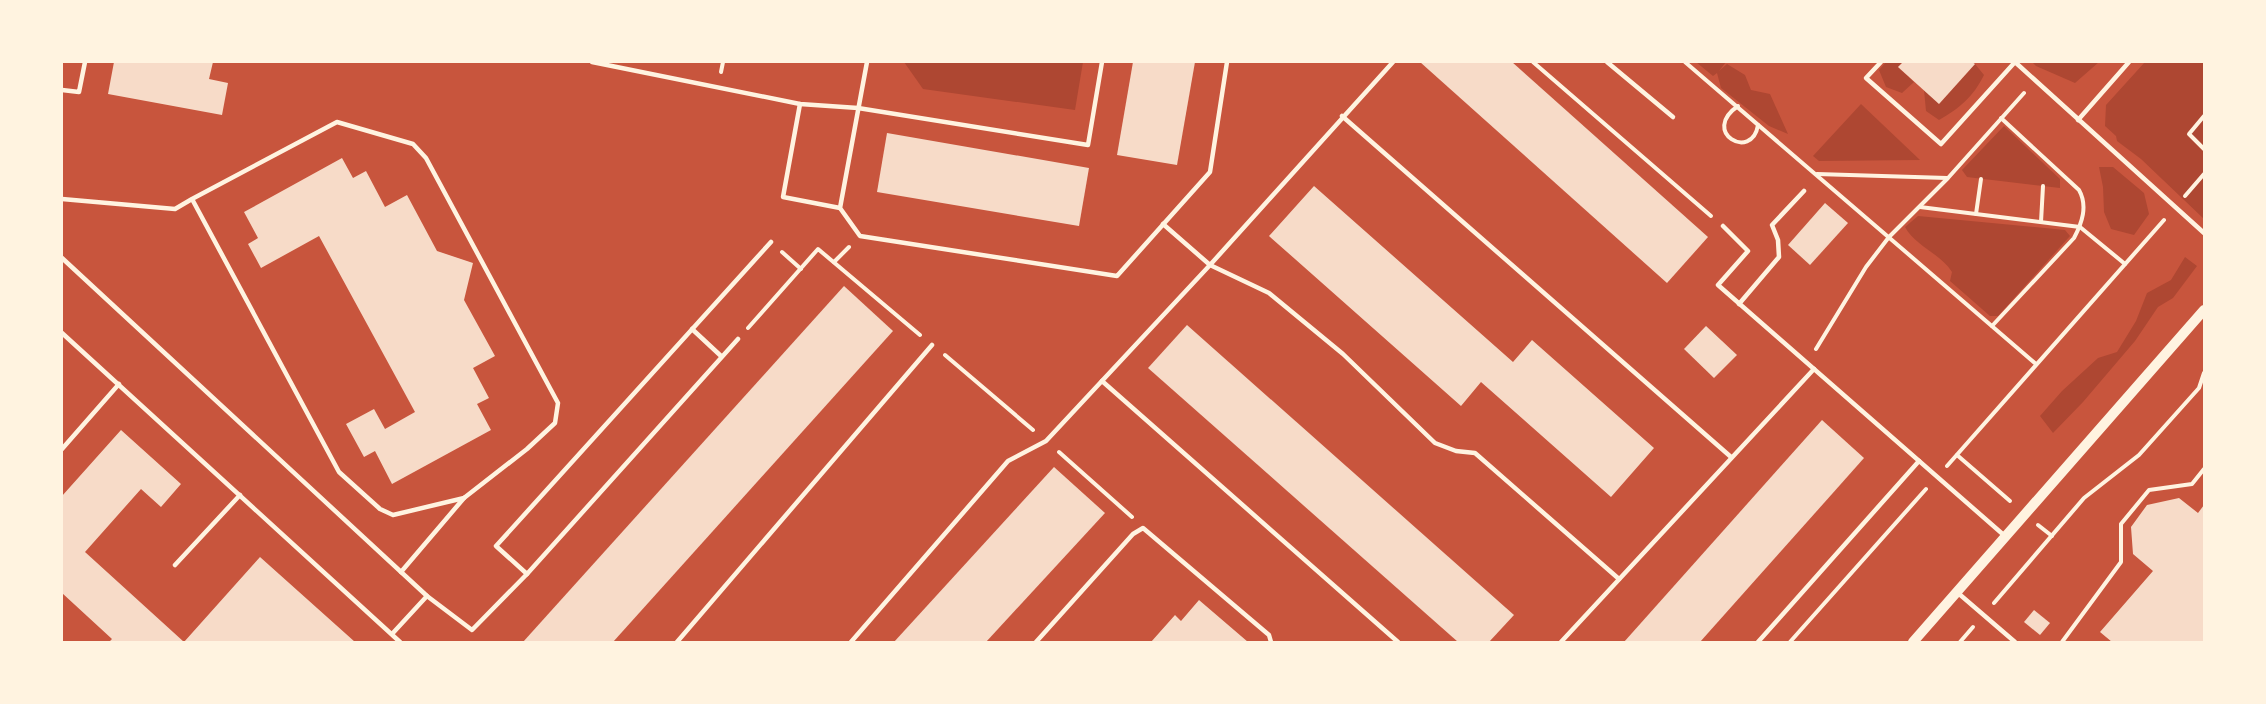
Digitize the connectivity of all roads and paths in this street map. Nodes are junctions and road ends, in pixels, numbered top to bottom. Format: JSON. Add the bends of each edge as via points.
{"nodes":[{"id":1,"x":85,"y":62,"type":"edge"},
{"id":2,"x":592,"y":62,"type":"edge"},
{"id":3,"x":867,"y":62,"type":"edge"},
{"id":4,"x":1102,"y":62,"type":"edge"},
{"id":5,"x":1227,"y":62,"type":"edge"},
{"id":6,"x":1393,"y":62,"type":"edge"},
{"id":7,"x":1533,"y":62,"type":"edge"},
{"id":8,"x":1607,"y":62,"type":"edge"},
{"id":9,"x":1685,"y":62,"type":"edge"},
{"id":10,"x":1881,"y":62,"type":"edge"},
{"id":11,"x":2015,"y":62,"type":"edge"},
{"id":12,"x":2129,"y":62,"type":"edge"},
{"id":13,"x":2036,"y":81,"type":"junction"},
{"id":14,"x":62,"y":90,"type":"edge"},
{"id":15,"x":800,"y":104,"type":"junction"},
{"id":16,"x":1738,"y":106,"type":"junction"},
{"id":17,"x":858,"y":108,"type":"junction"},
{"id":18,"x":1342,"y":116,"type":"junction"},
{"id":19,"x":2205,"y":116,"type":"edge"},
{"id":20,"x":1673,"y":117,"type":"dead end"},
{"id":21,"x":2001,"y":118,"type":"junction"},
{"id":22,"x":2078,"y":120,"type":"junction"},
{"id":23,"x":1758,"y":124,"type":"junction"},
{"id":24,"x":2205,"y":149,"type":"edge"},
{"id":25,"x":1816,"y":174,"type":"junction"},
{"id":26,"x":2205,"y":174,"type":"edge"},
{"id":27,"x":1948,"y":178,"type":"junction"},
{"id":28,"x":1980,"y":179,"type":"dead end"},
{"id":29,"x":2043,"y":186,"type":"dead end"},
{"id":30,"x":1804,"y":191,"type":"dead end"},
{"id":31,"x":62,"y":199,"type":"edge"},
{"id":32,"x":192,"y":200,"type":"junction"},
{"id":33,"x":1920,"y":207,"type":"junction"},
{"id":34,"x":2175,"y":207,"type":"junction"},
{"id":35,"x":840,"y":208,"type":"junction"},
{"id":36,"x":1976,"y":214,"type":"junction"},
{"id":37,"x":2041,"y":222,"type":"junction"},
{"id":38,"x":1162,"y":225,"type":"junction"},
{"id":39,"x":1724,"y":226,"type":"joint"},
{"id":40,"x":2080,"y":227,"type":"junction"},
{"id":41,"x":2205,"y":233,"type":"edge"},
{"id":42,"x":1890,"y":237,"type":"junction"},
{"id":43,"x":771,"y":242,"type":"joint"},
{"id":44,"x":62,"y":258,"type":"edge"},
{"id":45,"x":2125,"y":264,"type":"junction"},
{"id":46,"x":1210,"y":265,"type":"junction"},
{"id":47,"x":801,"y":269,"type":"junction"},
{"id":48,"x":1740,"y":304,"type":"junction"},
{"id":49,"x":2205,"y":310,"type":"edge"},
{"id":50,"x":1992,"y":326,"type":"junction"},
{"id":51,"x":692,"y":329,"type":"junction"},
{"id":52,"x":62,"y":333,"type":"edge"},
{"id":53,"x":738,"y":339,"type":"joint"},
{"id":54,"x":932,"y":345,"type":"junction"},
{"id":55,"x":721,"y":356,"type":"junction"},
{"id":56,"x":1807,"y":363,"type":"junction"},
{"id":57,"x":2036,"y":364,"type":"junction"},
{"id":58,"x":1814,"y":369,"type":"junction"},
{"id":59,"x":2205,"y":373,"type":"edge"},
{"id":60,"x":1102,"y":381,"type":"junction"},
{"id":61,"x":119,"y":384,"type":"junction"},
{"id":62,"x":1046,"y":441,"type":"junction"},
{"id":63,"x":62,"y":449,"type":"edge"},
{"id":64,"x":1957,"y":454,"type":"junction"},
{"id":65,"x":1731,"y":457,"type":"junction"},
{"id":66,"x":1919,"y":461,"type":"junction"},
{"id":67,"x":2205,"y":469,"type":"edge"},
{"id":68,"x":1937,"y":476,"type":"junction"},
{"id":69,"x":240,"y":495,"type":"junction"},
{"id":70,"x":464,"y":498,"type":"junction"},
{"id":71,"x":2026,"y":514,"type":"junction"},
{"id":72,"x":1143,"y":528,"type":"junction"},
{"id":73,"x":2006,"y":537,"type":"junction"},
{"id":74,"x":2052,"y":537,"type":"junction"},
{"id":75,"x":175,"y":565,"type":"dead end"},
{"id":76,"x":401,"y":572,"type":"junction"},
{"id":77,"x":527,"y":574,"type":"junction"},
{"id":78,"x":1619,"y":579,"type":"junction"},
{"id":79,"x":1957,"y":592,"type":"junction"},
{"id":80,"x":427,"y":596,"type":"junction"},
{"id":81,"x":1983,"y":615,"type":"junction"},
{"id":82,"x":392,"y":634,"type":"junction"},
{"id":83,"x":400,"y":642,"type":"edge"},
{"id":84,"x":677,"y":642,"type":"edge"},
{"id":85,"x":851,"y":642,"type":"edge"},
{"id":86,"x":1036,"y":642,"type":"edge"},
{"id":87,"x":1271,"y":642,"type":"edge"},
{"id":88,"x":1398,"y":642,"type":"edge"},
{"id":89,"x":1561,"y":642,"type":"edge"},
{"id":90,"x":1758,"y":642,"type":"edge"},
{"id":91,"x":1790,"y":642,"type":"edge"},
{"id":92,"x":1912,"y":642,"type":"edge"},
{"id":93,"x":1960,"y":642,"type":"edge"},
{"id":94,"x":2014,"y":642,"type":"edge"},
{"id":95,"x":2062,"y":642,"type":"edge"}],
"edges":[{"from":1,"to":14,"type":"lane","via":[[79,92]]},
{"from":2,"to":15,"type":"lane"},
{"from":3,"to":17,"type":"lane"},
{"from":4,"to":17,"type":"lane","via":[[1088,145]]},
{"from":5,"to":38,"type":"lane","via":[[1210,172]]},
{"from":6,"to":18,"type":"lane"},
{"from":7,"to":39,"type":"path"},
{"from":8,"to":20,"type":"lane"},
{"from":9,"to":16,"type":"path"},
{"from":10,"to":11,"type":"lane","via":[[1866,78],[1941,144]]},
{"from":11,"to":13,"type":"lane"},
{"from":12,"to":22,"type":"lane"},
{"from":13,"to":21,"type":"path"},
{"from":13,"to":22,"type":"lane"},
{"from":15,"to":17,"type":"lane"},
{"from":15,"to":35,"type":"lane","via":[[783,197]]},
{"from":16,"to":23,"type":"path"},
{"from":16,"to":23,"type":"path","via":[[1725,118],[1723,126],[1731,140],[1753,139]]},
{"from":17,"to":35,"type":"lane"},
{"from":18,"to":46,"type":"lane"},
{"from":18,"to":65,"type":"lane"},
{"from":19,"to":24,"type":"path","via":[[2189,134]]},
{"from":21,"to":27,"type":"path"},
{"from":21,"to":40,"type":"path","via":[[2079,190],[2085,200]]},
{"from":22,"to":34,"type":"lane"},
{"from":23,"to":25,"type":"path"},
{"from":25,"to":27,"type":"path"},
{"from":25,"to":42,"type":"path"},
{"from":26,"to":34,"type":"path"},
{"from":27,"to":33,"type":"path"},
{"from":28,"to":36,"type":"path"},
{"from":29,"to":37,"type":"path"},
{"from":30,"to":48,"type":"lane","via":[[1772,225],[1779,257]]},
{"from":31,"to":32,"type":"lane","via":[[175,209]]},
{"from":32,"to":70,"type":"lane","via":[[339,472],[380,509],[393,515]]},
{"from":32,"to":70,"type":"lane","via":[[337,122],[413,144],[426,158],[558,403],[555,423]]},
{"from":33,"to":36,"type":"path"},
{"from":33,"to":42,"type":"path"},
{"from":34,"to":41,"type":"lane"},
{"from":34,"to":45,"type":"path"},
{"from":35,"to":38,"type":"lane","via":[[860,236],[1117,276]]},
{"from":36,"to":37,"type":"path"},
{"from":37,"to":40,"type":"path"},
{"from":38,"to":46,"type":"lane"},
{"from":39,"to":48,"type":"lane","via":[[1748,251],[1718,285]]},
{"from":40,"to":45,"type":"path"},
{"from":40,"to":50,"type":"path"},
{"from":42,"to":50,"type":"path"},
{"from":42,"to":56,"type":"path","via":[[1866,267]]},
{"from":43,"to":47,"type":"path"},
{"from":43,"to":51,"type":"lane"},
{"from":44,"to":76,"type":"lane"},
{"from":45,"to":57,"type":"path"},
{"from":46,"to":60,"type":"lane"},
{"from":46,"to":78,"type":"lane","via":[[1269,293],[1343,354],[1435,443],[1475,453]]},
{"from":47,"to":53,"type":"path"},
{"from":47,"to":54,"type":"path","via":[[818,249]]},
{"from":48,"to":56,"type":"lane"},
{"from":49,"to":71,"type":"street"},
{"from":50,"to":57,"type":"path"},
{"from":51,"to":55,"type":"lane"},
{"from":51,"to":77,"type":"lane","via":[[496,546]]},
{"from":52,"to":61,"type":"lane"},
{"from":53,"to":55,"type":"lane"},
{"from":54,"to":62,"type":"path"},
{"from":54,"to":84,"type":"lane"},
{"from":55,"to":77,"type":"lane"},
{"from":56,"to":58,"type":"lane"},
{"from":57,"to":64,"type":"path"},
{"from":58,"to":65,"type":"lane"},
{"from":58,"to":66,"type":"lane"},
{"from":59,"to":74,"type":"path","via":[[2199,388],[2139,455],[2084,498]]},
{"from":60,"to":62,"type":"lane"},
{"from":60,"to":88,"type":"lane"},
{"from":61,"to":63,"type":"lane"},
{"from":61,"to":69,"type":"lane"},
{"from":62,"to":72,"type":"path"},
{"from":62,"to":85,"type":"lane","via":[[1008,461]]},
{"from":64,"to":68,"type":"path"},
{"from":64,"to":71,"type":"path"},
{"from":65,"to":78,"type":"lane"},
{"from":66,"to":68,"type":"lane"},
{"from":66,"to":90,"type":"lane"},
{"from":67,"to":95,"type":"path","via":[[2192,484],[2150,490],[2121,524],[2121,562]]},
{"from":68,"to":73,"type":"lane"},
{"from":68,"to":91,"type":"path"},
{"from":69,"to":75,"type":"lane"},
{"from":69,"to":82,"type":"lane"},
{"from":70,"to":76,"type":"lane"},
{"from":71,"to":73,"type":"street"},
{"from":71,"to":74,"type":"path"},
{"from":72,"to":86,"type":"lane","via":[[1132,534]]},
{"from":72,"to":87,"type":"lane","via":[[1269,635]]},
{"from":73,"to":79,"type":"street"},
{"from":74,"to":81,"type":"path"},
{"from":76,"to":80,"type":"lane"},
{"from":77,"to":80,"type":"lane","via":[[472,630]]},
{"from":78,"to":89,"type":"lane"},
{"from":79,"to":81,"type":"lane"},
{"from":79,"to":92,"type":"street"},
{"from":80,"to":82,"type":"lane"},
{"from":81,"to":93,"type":"path"},
{"from":81,"to":94,"type":"lane"},
{"from":82,"to":83,"type":"lane"}]}
